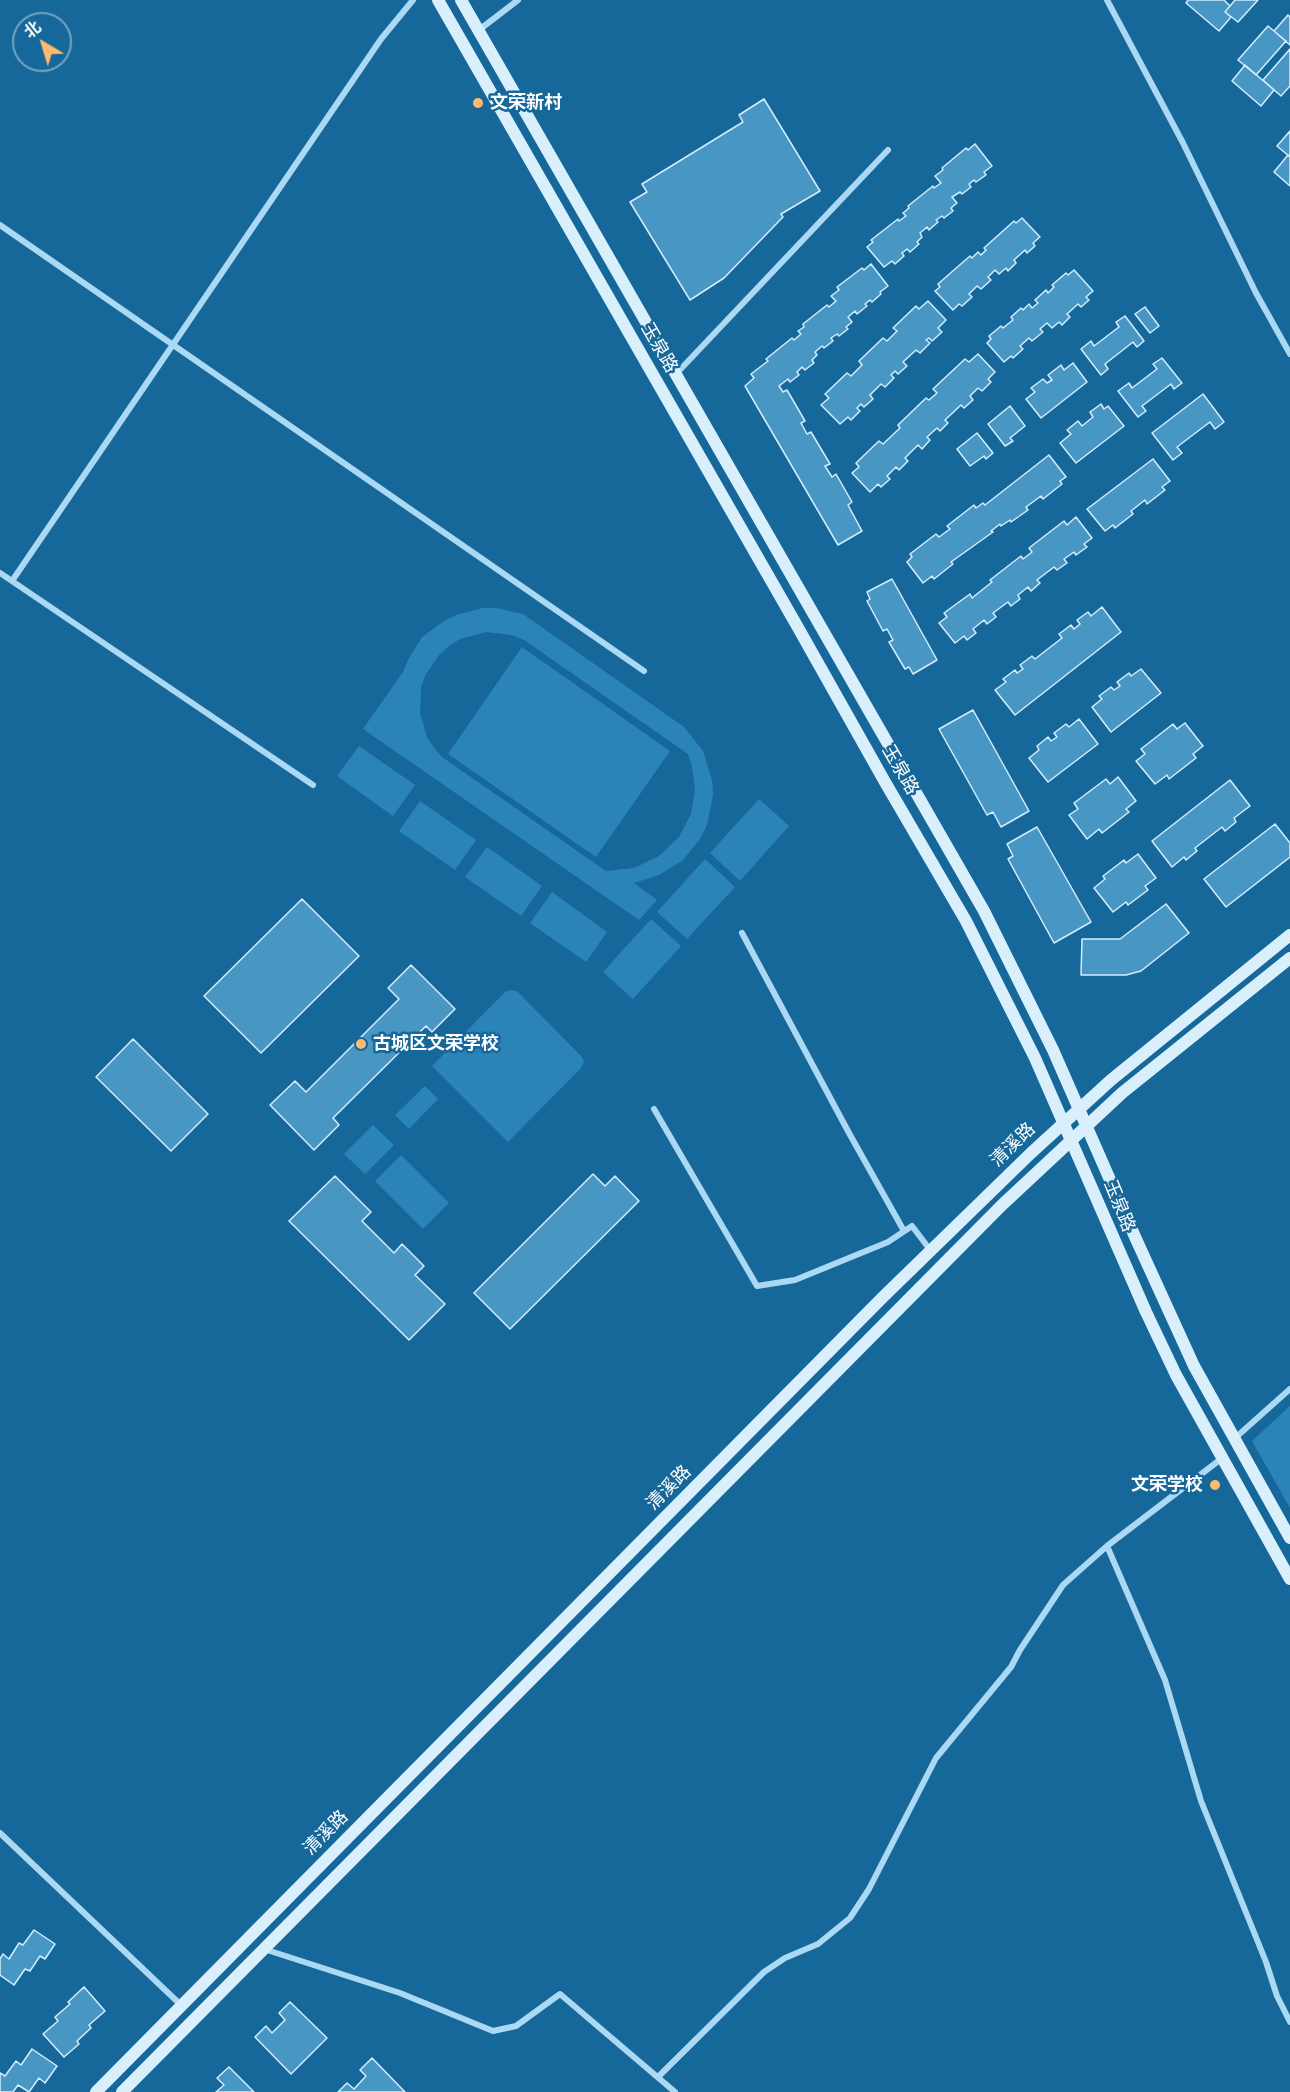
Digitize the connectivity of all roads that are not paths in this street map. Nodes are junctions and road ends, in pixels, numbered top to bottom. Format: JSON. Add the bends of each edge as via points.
{"nodes":[{"id":1,"x":413,"y":0,"type":"edge"},
{"id":2,"x":438,"y":0,"type":"edge"},
{"id":3,"x":461,"y":0,"type":"edge"},
{"id":4,"x":518,"y":0,"type":"edge"},
{"id":5,"x":1107,"y":0,"type":"edge"},
{"id":6,"x":479,"y":30,"type":"junction"},
{"id":7,"x":888,"y":150,"type":"dead end"},
{"id":8,"x":0,"y":225,"type":"edge"},
{"id":9,"x":173,"y":345,"type":"junction"},
{"id":10,"x":1290,"y":354,"type":"edge"},
{"id":11,"x":676,"y":374,"type":"junction"},
{"id":12,"x":0,"y":573,"type":"edge"},
{"id":13,"x":12,"y":581,"type":"junction"},
{"id":14,"x":644,"y":671,"type":"dead end"},
{"id":15,"x":313,"y":785,"type":"dead end"},
{"id":16,"x":742,"y":933,"type":"dead end"},
{"id":17,"x":1290,"y":935,"type":"edge"},
{"id":18,"x":1290,"y":958,"type":"edge"},
{"id":19,"x":1080,"y":1107,"type":"junction"},
{"id":20,"x":654,"y":1109,"type":"dead end"},
{"id":21,"x":1064,"y":1122,"type":"junction"},
{"id":22,"x":1087,"y":1124,"type":"junction"},
{"id":23,"x":1071,"y":1139,"type":"junction"},
{"id":24,"x":904,"y":1231,"type":"junction"},
{"id":25,"x":931,"y":1251,"type":"junction"},
{"id":26,"x":1290,"y":1389,"type":"edge"},
{"id":27,"x":1234,"y":1440,"type":"junction"},
{"id":28,"x":1221,"y":1459,"type":"junction"},
{"id":29,"x":1290,"y":1538,"type":"edge"},
{"id":30,"x":1107,"y":1546,"type":"junction"},
{"id":31,"x":1290,"y":1579,"type":"edge"},
{"id":32,"x":0,"y":1833,"type":"edge"},
{"id":33,"x":263,"y":1949,"type":"junction"},
{"id":34,"x":182,"y":2006,"type":"junction"},
{"id":35,"x":1290,"y":2022,"type":"edge"},
{"id":36,"x":658,"y":2077,"type":"junction"},
{"id":37,"x":96,"y":2092,"type":"edge"},
{"id":38,"x":122,"y":2092,"type":"edge"},
{"id":39,"x":675,"y":2092,"type":"edge"}],
"edges":[{"from":1,"to":9,"type":"street","via":[[381,39]]},
{"from":2,"to":21,"type":"main road","name":"玉泉路","via":[[966,921]]},
{"from":3,"to":6,"type":"main road","name":"玉泉路"},
{"from":4,"to":6,"type":"street"},
{"from":5,"to":10,"type":"street"},
{"from":6,"to":11,"type":"main road","name":"玉泉路"},
{"from":7,"to":11,"type":"street"},
{"from":8,"to":9,"type":"street"},
{"from":9,"to":13,"type":"street"},
{"from":9,"to":14,"type":"street"},
{"from":11,"to":19,"type":"main road","name":"玉泉路","via":[[984,911]]},
{"from":12,"to":13,"type":"street"},
{"from":13,"to":15,"type":"street"},
{"from":16,"to":24,"type":"street"},
{"from":17,"to":19,"type":"main road","name":"清溪路"},
{"from":18,"to":22,"type":"main road","name":"清溪路"},
{"from":19,"to":21,"type":"main road","name":"清溪路"},
{"from":19,"to":22,"type":"main road","name":"玉泉路"},
{"from":20,"to":24,"type":"street","via":[[757,1286],[795,1280],[888,1242]]},
{"from":21,"to":23,"type":"main road","name":"玉泉路"},
{"from":21,"to":25,"type":"main road","name":"清溪路"},
{"from":22,"to":23,"type":"main road","name":"清溪路"},
{"from":22,"to":27,"type":"main road","name":"玉泉路","via":[[1164,1303]]},
{"from":23,"to":28,"type":"main road","name":"玉泉路","via":[[1146,1311]]},
{"from":23,"to":33,"type":"main road","name":"清溪路"},
{"from":24,"to":25,"type":"street","via":[[912,1226]]},
{"from":25,"to":34,"type":"main road","name":"清溪路"},
{"from":26,"to":27,"type":"street"},
{"from":27,"to":29,"type":"main road","name":"玉泉路"},
{"from":28,"to":30,"type":"street"},
{"from":28,"to":31,"type":"main road","name":"玉泉路"},
{"from":30,"to":35,"type":"street","via":[[1165,1680],[1201,1801]]},
{"from":30,"to":36,"type":"street","via":[[1063,1585],[1011,1667],[936,1758],[869,1889],[850,1918],[818,1944],[764,1972]]},
{"from":32,"to":34,"type":"street"},
{"from":33,"to":36,"type":"street","via":[[400,1993],[493,2031],[516,2026],[560,1994]]},
{"from":33,"to":38,"type":"main road","name":"清溪路"},
{"from":34,"to":37,"type":"main road","name":"清溪路"},
{"from":36,"to":39,"type":"street"}]}
